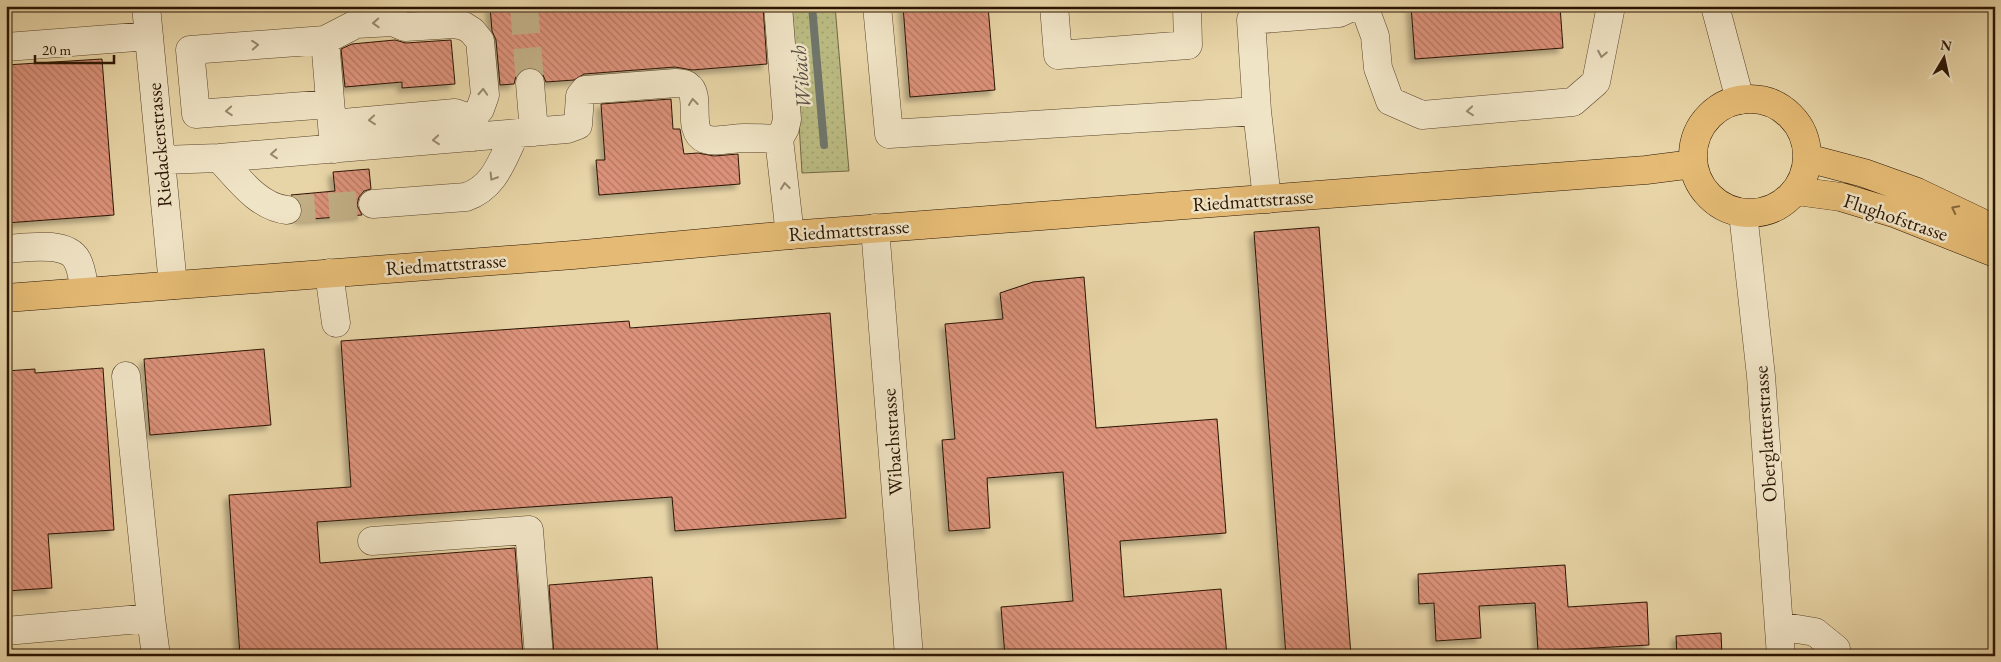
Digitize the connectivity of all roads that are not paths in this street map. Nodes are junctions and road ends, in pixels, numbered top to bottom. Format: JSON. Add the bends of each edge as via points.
{"nodes":[{"id":1,"x":146,"y":6,"type":"edge"},
{"id":2,"x":778,"y":6,"type":"edge"},
{"id":3,"x":877,"y":6,"type":"edge"},
{"id":4,"x":1054,"y":6,"type":"edge"},
{"id":5,"x":1187,"y":6,"type":"edge"},
{"id":6,"x":1354,"y":6,"type":"edge"},
{"id":7,"x":1364,"y":6,"type":"edge"},
{"id":8,"x":1611,"y":6,"type":"edge"},
{"id":9,"x":1715,"y":6,"type":"edge"},
{"id":10,"x":1244,"y":13,"type":"edge"},
{"id":11,"x":149,"y":36,"type":"junction"},
{"id":12,"x":325,"y":40,"type":"junction"},
{"id":13,"x":6,"y":47,"type":"edge"},
{"id":14,"x":530,"y":83,"type":"tunnel mouth"},
{"id":15,"x":1740,"y":100,"type":"junction"},
{"id":16,"x":1257,"y":111,"type":"junction"},
{"id":17,"x":332,"y":126,"type":"junction"},
{"id":18,"x":472,"y":128,"type":"junction"},
{"id":19,"x":524,"y":133,"type":"junction"},
{"id":20,"x":779,"y":138,"type":"junction"},
{"id":21,"x":219,"y":158,"type":"junction"},
{"id":22,"x":1807,"y":158,"type":"junction"},
{"id":23,"x":162,"y":160,"type":"junction"},
{"id":24,"x":1693,"y":164,"type":"junction"},
{"id":25,"x":1796,"y":191,"type":"junction"},
{"id":26,"x":1267,"y":199,"type":"junction"},
{"id":27,"x":373,"y":204,"type":"tunnel mouth"},
{"id":28,"x":287,"y":210,"type":"tunnel mouth"},
{"id":29,"x":1743,"y":213,"type":"junction"},
{"id":30,"x":875,"y":228,"type":"junction"},
{"id":31,"x":790,"y":235,"type":"junction"},
{"id":32,"x":1995,"y":237,"type":"edge"},
{"id":33,"x":6,"y":249,"type":"edge"},
{"id":34,"x":1995,"y":253,"type":"edge"},
{"id":35,"x":329,"y":273,"type":"junction"},
{"id":36,"x":173,"y":284,"type":"junction"},
{"id":37,"x":85,"y":291,"type":"junction"},
{"id":38,"x":6,"y":298,"type":"edge"},
{"id":39,"x":336,"y":323,"type":"dead end"},
{"id":40,"x":126,"y":376,"type":"dead end"},
{"id":41,"x":372,"y":541,"type":"dead end"},
{"id":42,"x":151,"y":618,"type":"junction"},
{"id":43,"x":1779,"y":626,"type":"junction"},
{"id":44,"x":6,"y":630,"type":"edge"},
{"id":45,"x":156,"y":656,"type":"edge"},
{"id":46,"x":539,"y":656,"type":"edge"},
{"id":47,"x":909,"y":656,"type":"edge"},
{"id":48,"x":1781,"y":656,"type":"edge"},
{"id":49,"x":1836,"y":656,"type":"edge"}],
"edges":[{"from":1,"to":11,"type":"street","name":"Riedackerstrasse"},
{"from":2,"to":20,"type":"street","via":[[787,119]]},
{"from":3,"to":16,"type":"street","via":[[889,134]]},
{"from":4,"to":5,"type":"street","via":[[1058,55],[1188,45]]},
{"from":6,"to":10,"type":"street","via":[[1338,13]]},
{"from":8,"to":7,"type":"street","one_way":true,"via":[[1596,82],[1573,102],[1422,115],[1390,100],[1378,68],[1375,36]]},
{"from":9,"to":15,"type":"street"},
{"from":10,"to":16,"type":"street"},
{"from":11,"to":13,"type":"street"},
{"from":11,"to":23,"type":"street","name":"Riedackerstrasse"},
{"from":12,"to":17,"type":"street"},
{"from":17,"to":12,"type":"street","one_way":true,"via":[[196,114],[190,50]]},
{"from":18,"to":12,"type":"street","one_way":true,"via":[[485,95],[480,41],[464,26],[405,27],[393,22],[356,24]]},
{"from":14,"to":19,"type":"street"},
{"from":15,"to":22,"type":"main road","via":[[1756,99],[1787,113],[1805,141]]},
{"from":15,"to":24,"type":"main road","via":[[1709,116],[1693,146]]},
{"from":16,"to":26,"type":"street"},
{"from":18,"to":17,"type":"street","one_way":true},
{"from":17,"to":21,"type":"street","one_way":true},
{"from":18,"to":19,"type":"street"},
{"from":20,"to":19,"type":"street","one_way":true,"via":[[703,138],[696,125],[692,92],[687,85],[676,83],[585,90],[580,96],[576,127]]},
{"from":19,"to":27,"type":"street","one_way":true,"via":[[491,180],[477,194]]},
{"from":31,"to":20,"type":"street","one_way":true},
{"from":21,"to":23,"type":"street"},
{"from":21,"to":28,"type":"street","via":[[261,200],[277,209]]},
{"from":22,"to":25,"type":"main road","via":[[1804,175]]},
{"from":32,"to":22,"type":"main road","name":"Flughofstrasse","one_way":true,"via":[[1980,222],[1916,192],[1864,173]]},
{"from":23,"to":36,"type":"street","name":"Riedackerstrasse"},
{"from":24,"to":26,"type":"main road","name":"Riedmattstrasse"},
{"from":24,"to":29,"type":"main road","via":[[1704,191],[1715,202],[1728,210]]},
{"from":25,"to":29,"type":"main road","via":[[1773,209]]},
{"from":25,"to":34,"type":"main road","name":"Flughofstrasse","via":[[1841,197],[1894,213]]},
{"from":26,"to":30,"type":"main road","name":"Riedmattstrasse"},
{"from":29,"to":43,"type":"street","name":"Oberglatterstrasse","via":[[1761,376]]},
{"from":30,"to":31,"type":"main road","name":"Riedmattstrasse"},
{"from":30,"to":47,"type":"street","name":"Wibachstrasse"},
{"from":31,"to":35,"type":"main road","name":"Riedmattstrasse"},
{"from":33,"to":37,"type":"street","via":[[53,247],[70,253],[79,263]]},
{"from":35,"to":36,"type":"main road","name":"Riedmattstrasse"},
{"from":35,"to":39,"type":"street"},
{"from":36,"to":37,"type":"main road","name":"Riedmattstrasse"},
{"from":37,"to":38,"type":"main road","name":"Riedmattstrasse"},
{"from":40,"to":42,"type":"street"},
{"from":41,"to":46,"type":"street","via":[[529,530]]},
{"from":42,"to":44,"type":"street"},
{"from":42,"to":45,"type":"street"},
{"from":43,"to":48,"type":"street","name":"Oberglatterstrasse"},
{"from":43,"to":49,"type":"street","via":[[1815,632],[1836,649]]}]}
